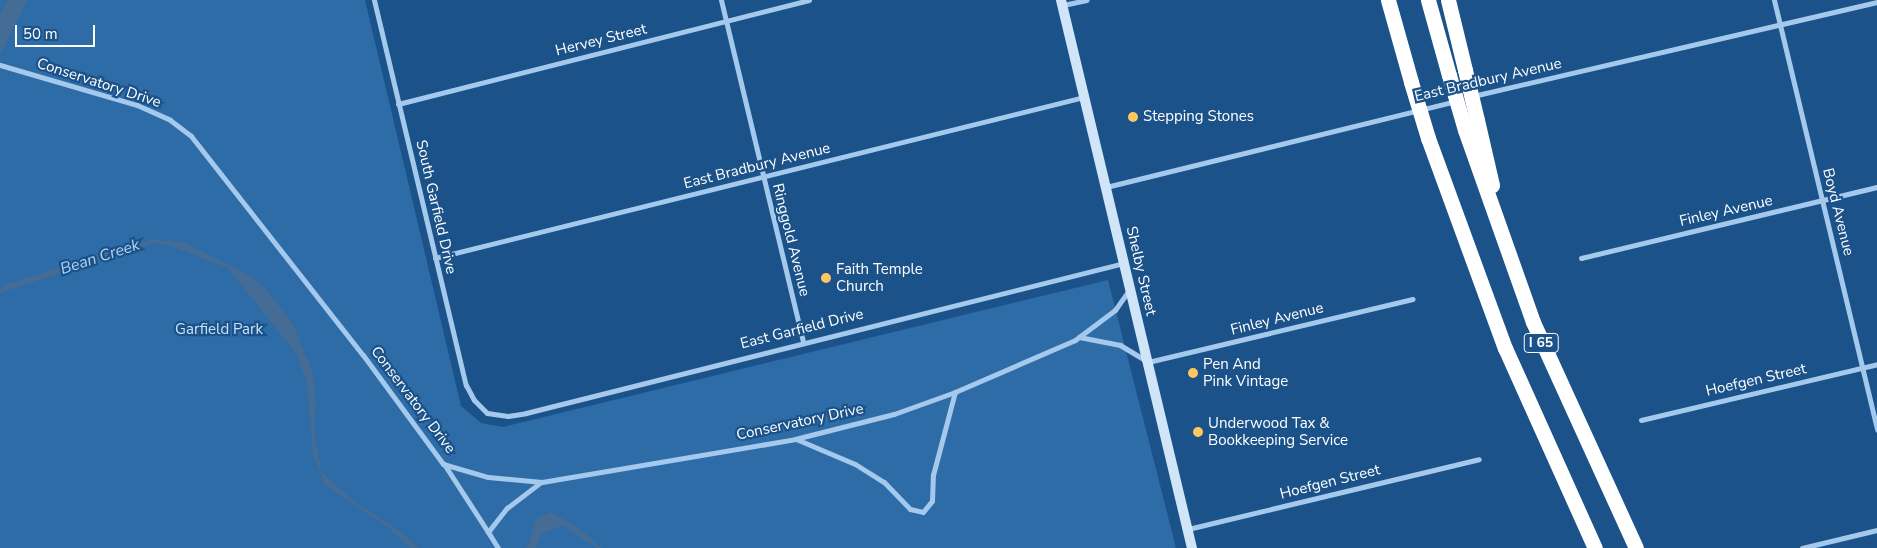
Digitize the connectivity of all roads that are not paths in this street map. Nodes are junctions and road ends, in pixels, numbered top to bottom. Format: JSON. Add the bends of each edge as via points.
{"nodes":[{"id":1,"x":374,"y":0,"type":"edge"},
{"id":2,"x":721,"y":0,"type":"edge"},
{"id":3,"x":809,"y":0,"type":"edge"},
{"id":4,"x":1086,"y":0,"type":"edge"},
{"id":5,"x":1387,"y":0,"type":"edge"},
{"id":6,"x":1428,"y":0,"type":"edge"},
{"id":7,"x":1448,"y":0,"type":"edge"},
{"id":8,"x":1774,"y":0,"type":"edge"},
{"id":9,"x":1062,"y":2,"type":"edge"},
{"id":10,"x":1877,"y":2,"type":"edge"},
{"id":11,"x":726,"y":21,"type":"junction"},
{"id":12,"x":1780,"y":25,"type":"junction"},
{"id":13,"x":0,"y":65,"type":"edge"},
{"id":14,"x":1084,"y":97,"type":"junction"},
{"id":15,"x":398,"y":104,"type":"junction"},
{"id":16,"x":1471,"y":125,"type":"junction"},
{"id":17,"x":763,"y":177,"type":"junction"},
{"id":18,"x":1106,"y":187,"type":"junction"},
{"id":19,"x":1877,"y":187,"type":"edge"},
{"id":20,"x":1822,"y":201,"type":"junction"},
{"id":21,"x":435,"y":258,"type":"junction"},
{"id":22,"x":1580,"y":258,"type":"dead end"},
{"id":23,"x":1124,"y":263,"type":"junction"},
{"id":24,"x":1130,"y":289,"type":"junction"},
{"id":25,"x":1413,"y":299,"type":"dead end"},
{"id":26,"x":1079,"y":337,"type":"junction"},
{"id":27,"x":803,"y":341,"type":"junction"},
{"id":28,"x":1148,"y":362,"type":"junction"},
{"id":29,"x":1877,"y":364,"type":"edge"},
{"id":30,"x":1862,"y":368,"type":"junction"},
{"id":31,"x":955,"y":392,"type":"junction"},
{"id":32,"x":487,"y":412,"type":"joint"},
{"id":33,"x":1641,"y":420,"type":"dead end"},
{"id":34,"x":1877,"y":430,"type":"edge"},
{"id":35,"x":795,"y":439,"type":"junction"},
{"id":36,"x":1478,"y":458,"type":"dead end"},
{"id":37,"x":443,"y":464,"type":"junction"},
{"id":38,"x":542,"y":482,"type":"junction"},
{"id":39,"x":1187,"y":529,"type":"junction"},
{"id":40,"x":1877,"y":530,"type":"edge"},
{"id":41,"x":488,"y":532,"type":"junction"},
{"id":42,"x":497,"y":546,"type":"edge"},
{"id":43,"x":1192,"y":548,"type":"edge"},
{"id":44,"x":1595,"y":548,"type":"edge"},
{"id":45,"x":1636,"y":548,"type":"edge"},
{"id":46,"x":1802,"y":548,"type":"edge"}],
"edges":[{"from":1,"to":15,"type":"street","name":"South Garfield Drive"},
{"from":2,"to":11,"type":"street","name":"Ringgold Avenue"},
{"from":3,"to":11,"type":"street","name":"Hervey Street"},
{"from":4,"to":9,"type":"street"},
{"from":5,"to":44,"type":"highway","number":"I 65","bridge":true,"via":[[1428,138],[1505,348]]},
{"from":6,"to":16,"type":"highway","number":"I 65","bridge":true,"via":[[1449,75]]},
{"from":7,"to":16,"type":"highway","bridge":true,"via":[[1465,70]]},
{"from":8,"to":12,"type":"street","name":"Boyd Avenue"},
{"from":9,"to":14,"type":"main road","name":"Shelby Street"},
{"from":10,"to":12,"type":"street","name":"East Bradbury Avenue"},
{"from":11,"to":15,"type":"street","name":"Hervey Street"},
{"from":11,"to":17,"type":"street","name":"Ringgold Avenue"},
{"from":12,"to":18,"type":"street","name":"East Bradbury Avenue","via":[[1514,86]]},
{"from":12,"to":20,"type":"street","name":"Boyd Avenue"},
{"from":13,"to":37,"type":"street","name":"Conservatory Drive","via":[[137,105],[170,120],[191,136],[363,355]]},
{"from":14,"to":17,"type":"street","name":"East Bradbury Avenue"},
{"from":14,"to":18,"type":"main road","name":"Shelby Street"},
{"from":15,"to":21,"type":"street","name":"South Garfield Drive"},
{"from":16,"to":45,"type":"highway","number":"I 65","via":[[1511,266],[1551,366]]},
{"from":17,"to":21,"type":"street","name":"East Bradbury Avenue"},
{"from":17,"to":27,"type":"street","name":"Ringgold Avenue"},
{"from":18,"to":23,"type":"main road","name":"Shelby Street"},
{"from":19,"to":20,"type":"street","name":"Finley Avenue"},
{"from":20,"to":22,"type":"street","name":"Finley Avenue"},
{"from":20,"to":30,"type":"street","name":"Boyd Avenue"},
{"from":21,"to":32,"type":"street","name":"South Garfield Drive","via":[[466,385],[474,400]]},
{"from":23,"to":24,"type":"main road","name":"Shelby Street"},
{"from":23,"to":27,"type":"street","name":"East Garfield Drive"},
{"from":24,"to":26,"type":"street","name":"Conservatory Drive","via":[[1116,310]]},
{"from":24,"to":28,"type":"main road","name":"Shelby Street"},
{"from":25,"to":28,"type":"street","name":"Finley Avenue"},
{"from":26,"to":28,"type":"street","via":[[1120,346]]},
{"from":26,"to":31,"type":"street","name":"Conservatory Drive"},
{"from":27,"to":32,"type":"street","name":"East Garfield Drive","via":[[516,415]]},
{"from":28,"to":39,"type":"main road","name":"Shelby Street"},
{"from":29,"to":30,"type":"street","name":"Hoefgen Street"},
{"from":30,"to":33,"type":"street","name":"Hoefgen Street"},
{"from":30,"to":34,"type":"street","name":"Boyd Avenue"},
{"from":31,"to":35,"type":"street","name":"Conservatory Drive","via":[[894,414]]},
{"from":31,"to":35,"type":"street","via":[[934,475],[932,501],[923,512],[910,509],[884,482],[855,464]]},
{"from":35,"to":38,"type":"street","name":"Conservatory Drive"},
{"from":36,"to":39,"type":"street","name":"Hoefgen Street"},
{"from":37,"to":38,"type":"street","name":"Conservatory Drive","via":[[488,477]]},
{"from":37,"to":41,"type":"street"},
{"from":38,"to":41,"type":"street","via":[[507,508]]},
{"from":39,"to":43,"type":"main road","name":"Shelby Street"},
{"from":40,"to":46,"type":"street"},
{"from":41,"to":42,"type":"street"}]}
